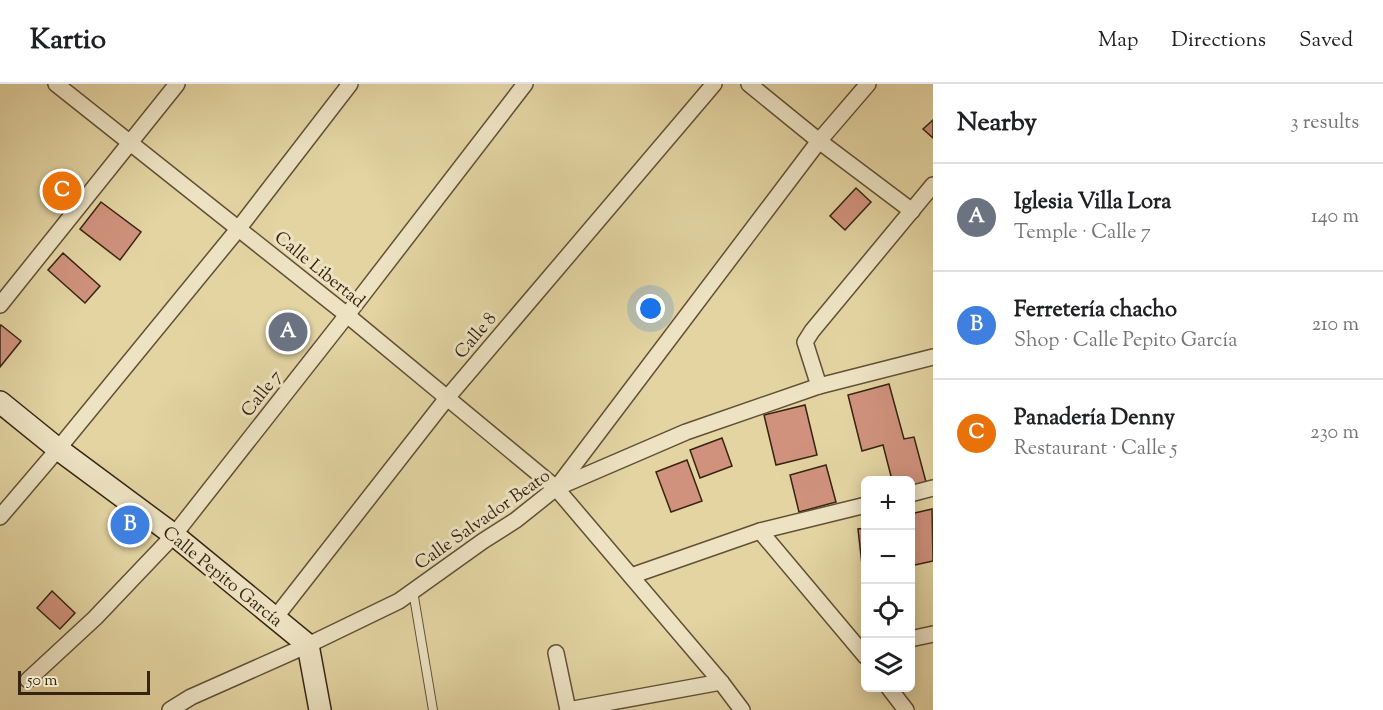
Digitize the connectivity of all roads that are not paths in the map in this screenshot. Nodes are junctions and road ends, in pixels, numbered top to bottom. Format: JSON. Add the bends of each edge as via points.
{"nodes":[{"id":1,"x":56,"y":84,"type":"edge"},
{"id":2,"x":177,"y":84,"type":"edge"},
{"id":3,"x":350,"y":84,"type":"edge"},
{"id":4,"x":525,"y":84,"type":"edge"},
{"id":5,"x":714,"y":84,"type":"edge"},
{"id":6,"x":748,"y":84,"type":"edge"},
{"id":7,"x":868,"y":84,"type":"edge"},
{"id":8,"x":819,"y":141,"type":"junction"},
{"id":9,"x":129,"y":142,"type":"junction"},
{"id":10,"x":933,"y":185,"type":"edge"},
{"id":11,"x":912,"y":211,"type":"junction"},
{"id":12,"x":239,"y":228,"type":"junction"},
{"id":13,"x":0,"y":305,"type":"edge"},
{"id":14,"x":346,"y":315,"type":"junction"},
{"id":15,"x":933,"y":357,"type":"edge"},
{"id":16,"x":819,"y":386,"type":"junction"},
{"id":17,"x":447,"y":398,"type":"junction"},
{"id":18,"x":0,"y":402,"type":"edge"},
{"id":19,"x":58,"y":449,"type":"junction"},
{"id":20,"x":556,"y":488,"type":"junction"},
{"id":21,"x":933,"y":488,"type":"edge"},
{"id":22,"x":915,"y":493,"type":"edge"},
{"id":23,"x":861,"y":506,"type":"edge"},
{"id":24,"x":0,"y":518,"type":"edge"},
{"id":25,"x":760,"y":531,"type":"junction"},
{"id":26,"x":174,"y":535,"type":"junction"},
{"id":27,"x":631,"y":576,"type":"junction"},
{"id":28,"x":413,"y":591,"type":"junction"},
{"id":29,"x":275,"y":618,"type":"junction"},
{"id":30,"x":933,"y":634,"type":"edge"},
{"id":31,"x":915,"y":638,"type":"edge"},
{"id":32,"x":308,"y":645,"type":"junction"},
{"id":33,"x":861,"y":649,"type":"edge"},
{"id":34,"x":556,"y":653,"type":"dead end"},
{"id":35,"x":28,"y":680,"type":"dead end"},
{"id":36,"x":721,"y":682,"type":"junction"},
{"id":37,"x":893,"y":692,"type":"edge"},
{"id":38,"x":170,"y":710,"type":"edge"},
{"id":39,"x":320,"y":710,"type":"edge"},
{"id":40,"x":433,"y":710,"type":"edge"},
{"id":41,"x":568,"y":710,"type":"edge"},
{"id":42,"x":742,"y":710,"type":"edge"},
{"id":43,"x":906,"y":710,"type":"edge"}],
"edges":[{"from":1,"to":9,"type":"street","name":"Calle Libertad"},
{"from":2,"to":9,"type":"street"},
{"from":3,"to":12,"type":"street"},
{"from":4,"to":14,"type":"street","name":"Calle 7"},
{"from":5,"to":17,"type":"street","name":"Calle 8"},
{"from":6,"to":8,"type":"street"},
{"from":7,"to":8,"type":"street"},
{"from":8,"to":11,"type":"street"},
{"from":8,"to":20,"type":"street"},
{"from":9,"to":12,"type":"street","name":"Calle Libertad"},
{"from":9,"to":13,"type":"street"},
{"from":10,"to":11,"type":"street"},
{"from":11,"to":16,"type":"street","via":[[804,342]]},
{"from":12,"to":14,"type":"street","name":"Calle Libertad"},
{"from":12,"to":19,"type":"street"},
{"from":14,"to":17,"type":"street","name":"Calle Libertad"},
{"from":14,"to":26,"type":"street","name":"Calle 7"},
{"from":15,"to":16,"type":"street","name":"Calle Salvador Beato"},
{"from":16,"to":20,"type":"street","name":"Calle Salvador Beato","via":[[686,432]]},
{"from":17,"to":20,"type":"street","name":"Calle Libertad"},
{"from":17,"to":29,"type":"street","name":"Calle 8"},
{"from":18,"to":19,"type":"street","name":"Calle Pepito García"},
{"from":19,"to":24,"type":"street"},
{"from":19,"to":26,"type":"street","name":"Calle Pepito García"},
{"from":20,"to":27,"type":"street","name":"Calle Libertad"},
{"from":20,"to":28,"type":"street","name":"Calle Salvador Beato"},
{"from":21,"to":22,"type":"street"},
{"from":23,"to":25,"type":"street"},
{"from":25,"to":27,"type":"street"},
{"from":25,"to":33,"type":"street"},
{"from":26,"to":29,"type":"street","name":"Calle Pepito García"},
{"from":26,"to":35,"type":"street","name":"Calle 7","via":[[95,618]]},
{"from":27,"to":36,"type":"street","name":"Calle Libertad"},
{"from":28,"to":32,"type":"street","name":"Calle Salvador Beato"},
{"from":28,"to":40,"type":"lane"},
{"from":29,"to":32,"type":"street","name":"Calle Pepito García"},
{"from":30,"to":31,"type":"street"},
{"from":32,"to":38,"type":"street","name":"Calle Salvador Beato"},
{"from":32,"to":39,"type":"street"},
{"from":34,"to":41,"type":"street"},
{"from":36,"to":41,"type":"street"},
{"from":36,"to":42,"type":"street","name":"Calle Libertad"},
{"from":37,"to":43,"type":"street"}]}
